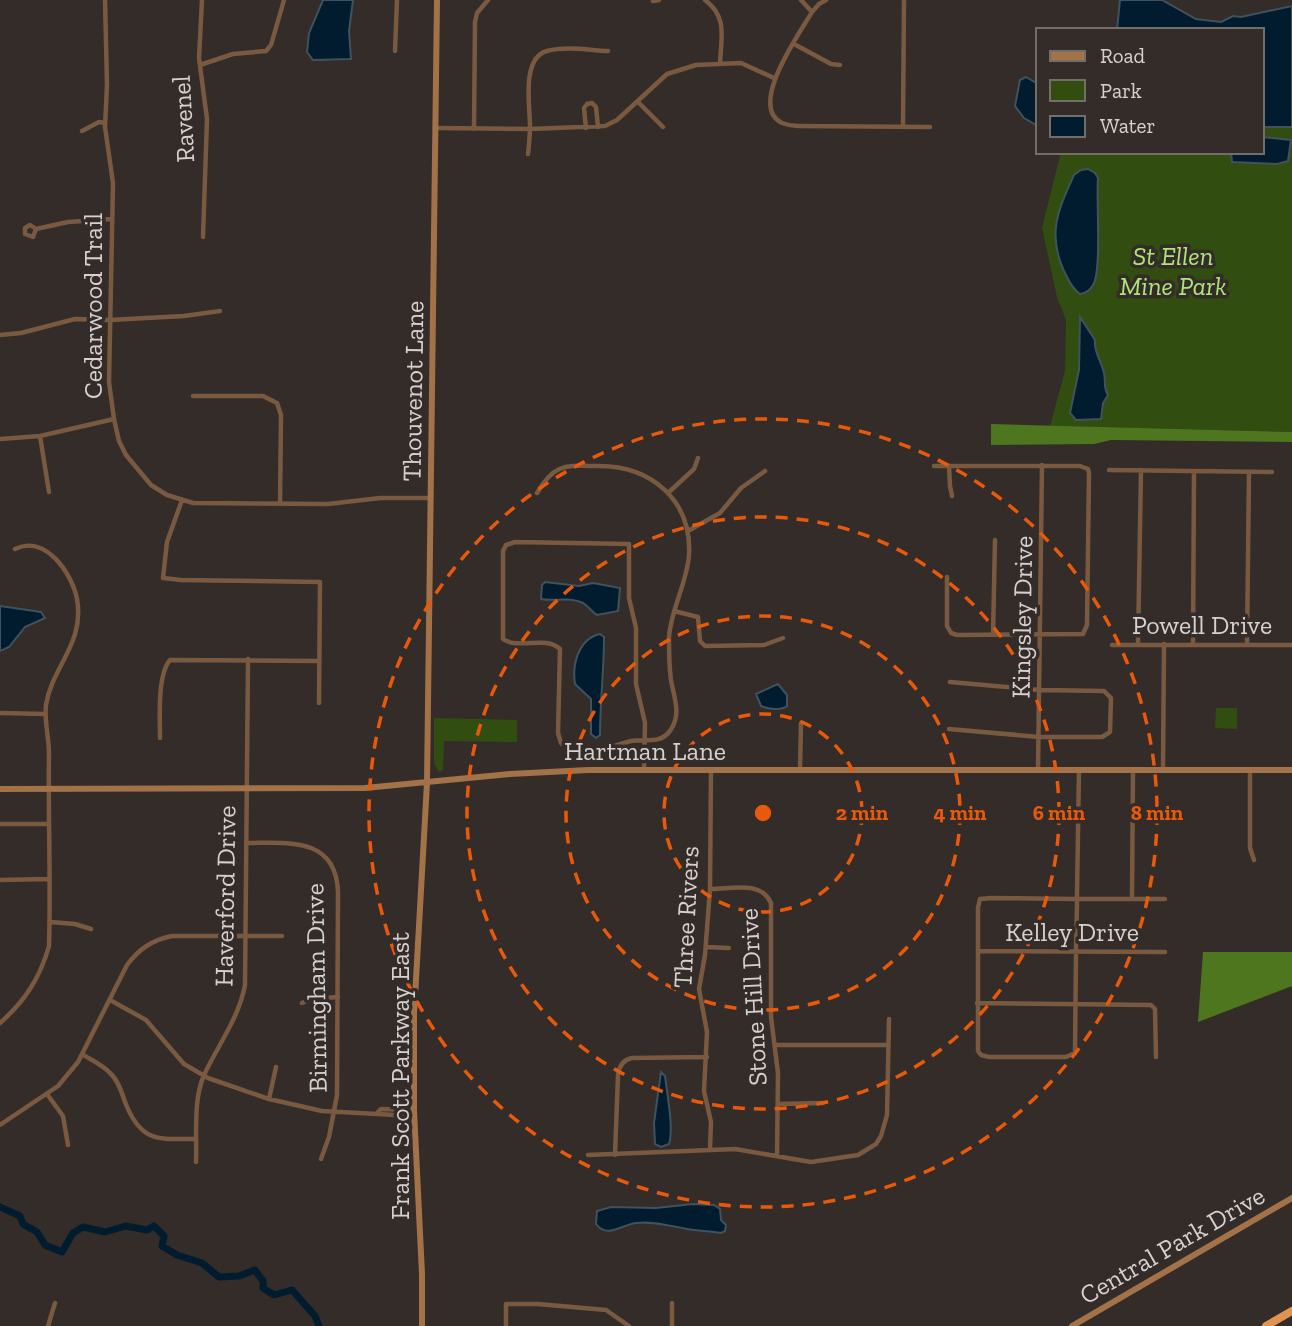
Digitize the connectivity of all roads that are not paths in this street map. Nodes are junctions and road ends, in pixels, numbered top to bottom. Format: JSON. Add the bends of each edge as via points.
{"nodes":[{"id":1,"x":105,"y":0,"type":"edge"},
{"id":2,"x":202,"y":0,"type":"edge"},
{"id":3,"x":284,"y":0,"type":"edge"},
{"id":4,"x":397,"y":0,"type":"edge"},
{"id":5,"x":437,"y":0,"type":"edge"},
{"id":6,"x":659,"y":0,"type":"edge"},
{"id":7,"x":705,"y":0,"type":"edge"},
{"id":8,"x":801,"y":0,"type":"edge"},
{"id":9,"x":826,"y":0,"type":"edge"},
{"id":10,"x":904,"y":0,"type":"edge"},
{"id":11,"x":484,"y":1,"type":"edge"},
{"id":12,"x":653,"y":1,"type":"edge"},
{"id":13,"x":817,"y":2,"type":"edge"},
{"id":14,"x":812,"y":12,"type":"junction"},
{"id":15,"x":794,"y":44,"type":"junction"},
{"id":16,"x":395,"y":51,"type":"dead end"},
{"id":17,"x":608,"y":51,"type":"dead end"},
{"id":18,"x":720,"y":64,"type":"junction"},
{"id":19,"x":200,"y":65,"type":"junction"},
{"id":20,"x":840,"y":65,"type":"dead end"},
{"id":21,"x":774,"y":78,"type":"junction"},
{"id":22,"x":638,"y":103,"type":"junction"},
{"id":23,"x":105,"y":123,"type":"junction"},
{"id":24,"x":598,"y":127,"type":"junction"},
{"id":25,"x":663,"y":127,"type":"dead end"},
{"id":26,"x":903,"y":127,"type":"junction"},
{"id":27,"x":930,"y":127,"type":"dead end"},
{"id":28,"x":436,"y":128,"type":"junction"},
{"id":29,"x":586,"y":128,"type":"junction"},
{"id":30,"x":474,"y":129,"type":"junction"},
{"id":31,"x":530,"y":129,"type":"junction"},
{"id":32,"x":82,"y":131,"type":"dead end"},
{"id":33,"x":528,"y":154,"type":"dead end"},
{"id":34,"x":112,"y":219,"type":"junction"},
{"id":35,"x":36,"y":229,"type":"dead end"},
{"id":36,"x":203,"y":237,"type":"dead end"},
{"id":37,"x":220,"y":311,"type":"dead end"},
{"id":38,"x":110,"y":320,"type":"junction"},
{"id":39,"x":0,"y":335,"type":"edge"},
{"id":40,"x":193,"y":396,"type":"dead end"},
{"id":41,"x":114,"y":419,"type":"junction"},
{"id":42,"x":40,"y":436,"type":"junction"},
{"id":43,"x":0,"y":439,"type":"edge"},
{"id":44,"x":698,"y":458,"type":"dead end"},
{"id":45,"x":934,"y":466,"type":"dead end"},
{"id":46,"x":949,"y":466,"type":"junction"},
{"id":47,"x":1042,"y":466,"type":"junction"},
{"id":48,"x":1110,"y":470,"type":"dead end"},
{"id":49,"x":1140,"y":470,"type":"junction"},
{"id":50,"x":765,"y":471,"type":"dead end"},
{"id":51,"x":1194,"y":472,"type":"junction"},
{"id":52,"x":1249,"y":472,"type":"junction"},
{"id":53,"x":1272,"y":472,"type":"dead end"},
{"id":54,"x":49,"y":492,"type":"dead end"},
{"id":55,"x":537,"y":493,"type":"dead end"},
{"id":56,"x":668,"y":493,"type":"junction"},
{"id":57,"x":952,"y":496,"type":"dead end"},
{"id":58,"x":431,"y":498,"type":"junction"},
{"id":59,"x":182,"y":500,"type":"junction"},
{"id":60,"x":280,"y":504,"type":"junction"},
{"id":61,"x":688,"y":531,"type":"junction"},
{"id":62,"x":995,"y":540,"type":"dead end"},
{"id":63,"x":15,"y":549,"type":"dead end"},
{"id":64,"x":947,"y":577,"type":"dead end"},
{"id":65,"x":674,"y":611,"type":"junction"},
{"id":66,"x":993,"y":635,"type":"junction"},
{"id":67,"x":1041,"y":635,"type":"junction"},
{"id":68,"x":783,"y":638,"type":"dead end"},
{"id":69,"x":1138,"y":644,"type":"junction"},
{"id":70,"x":1164,"y":644,"type":"junction"},
{"id":71,"x":1193,"y":644,"type":"junction"},
{"id":72,"x":1112,"y":645,"type":"dead end"},
{"id":73,"x":1247,"y":645,"type":"junction"},
{"id":74,"x":1292,"y":645,"type":"edge"},
{"id":75,"x":248,"y":659,"type":"junction"},
{"id":76,"x":319,"y":661,"type":"junction"},
{"id":77,"x":950,"y":681,"type":"dead end"},
{"id":78,"x":1040,"y":690,"type":"junction"},
{"id":79,"x":319,"y":704,"type":"dead end"},
{"id":80,"x":0,"y":713,"type":"edge"},
{"id":81,"x":45,"y":714,"type":"junction"},
{"id":82,"x":802,"y":723,"type":"dead end"},
{"id":83,"x":949,"y":729,"type":"dead end"},
{"id":84,"x":1039,"y":737,"type":"junction"},
{"id":85,"x":160,"y":738,"type":"dead end"},
{"id":86,"x":644,"y":742,"type":"junction"},
{"id":87,"x":800,"y":769,"type":"junction"},
{"id":88,"x":644,"y":770,"type":"junction"},
{"id":89,"x":711,"y":770,"type":"junction"},
{"id":90,"x":1038,"y":770,"type":"junction"},
{"id":91,"x":1079,"y":770,"type":"junction"},
{"id":92,"x":1133,"y":770,"type":"junction"},
{"id":93,"x":1163,"y":770,"type":"junction"},
{"id":94,"x":1250,"y":770,"type":"junction"},
{"id":95,"x":1292,"y":770,"type":"edge"},
{"id":96,"x":427,"y":783,"type":"junction"},
{"id":97,"x":0,"y":789,"type":"edge"},
{"id":98,"x":48,"y":789,"type":"junction"},
{"id":99,"x":247,"y":790,"type":"junction"},
{"id":100,"x":0,"y":824,"type":"edge"},
{"id":101,"x":48,"y":824,"type":"junction"},
{"id":102,"x":246,"y":843,"type":"junction"},
{"id":103,"x":1254,"y":860,"type":"dead end"},
{"id":104,"x":49,"y":879,"type":"junction"},
{"id":105,"x":0,"y":880,"type":"edge"},
{"id":106,"x":710,"y":889,"type":"junction"},
{"id":107,"x":1077,"y":899,"type":"junction"},
{"id":108,"x":1132,"y":899,"type":"junction"},
{"id":109,"x":1165,"y":900,"type":"dead end"},
{"id":110,"x":50,"y":922,"type":"junction"},
{"id":111,"x":91,"y":929,"type":"dead end"},
{"id":112,"x":282,"y":936,"type":"dead end"},
{"id":113,"x":246,"y":937,"type":"junction"},
{"id":114,"x":706,"y":947,"type":"junction"},
{"id":115,"x":729,"y":948,"type":"dead end"},
{"id":116,"x":978,"y":951,"type":"junction"},
{"id":117,"x":1076,"y":952,"type":"junction"},
{"id":118,"x":1165,"y":952,"type":"dead end"},
{"id":119,"x":338,"y":997,"type":"junction"},
{"id":120,"x":110,"y":1000,"type":"junction"},
{"id":121,"x":302,"y":1003,"type":"dead end"},
{"id":122,"x":978,"y":1003,"type":"junction"},
{"id":123,"x":1077,"y":1004,"type":"junction"},
{"id":124,"x":889,"y":1019,"type":"dead end"},
{"id":125,"x":0,"y":1023,"type":"edge"},
{"id":126,"x":775,"y":1045,"type":"junction"},
{"id":127,"x":888,"y":1045,"type":"junction"},
{"id":128,"x":82,"y":1054,"type":"junction"},
{"id":129,"x":707,"y":1057,"type":"junction"},
{"id":130,"x":1156,"y":1057,"type":"dead end"},
{"id":131,"x":276,"y":1066,"type":"dead end"},
{"id":132,"x":203,"y":1076,"type":"junction"},
{"id":133,"x":47,"y":1094,"type":"junction"},
{"id":134,"x":269,"y":1099,"type":"junction"},
{"id":135,"x":822,"y":1103,"type":"dead end"},
{"id":136,"x":778,"y":1104,"type":"junction"},
{"id":137,"x":335,"y":1111,"type":"junction"},
{"id":138,"x":414,"y":1113,"type":"junction"},
{"id":139,"x":0,"y":1125,"type":"edge"},
{"id":140,"x":197,"y":1139,"type":"junction"},
{"id":141,"x":68,"y":1145,"type":"dead end"},
{"id":142,"x":710,"y":1149,"type":"junction"},
{"id":143,"x":588,"y":1155,"type":"dead end"},
{"id":144,"x":615,"y":1155,"type":"junction"},
{"id":145,"x":777,"y":1156,"type":"junction"},
{"id":146,"x":321,"y":1159,"type":"dead end"},
{"id":147,"x":196,"y":1162,"type":"dead end"},
{"id":148,"x":1292,"y":1198,"type":"edge"},
{"id":149,"x":55,"y":1303,"type":"dead end"},
{"id":150,"x":672,"y":1303,"type":"dead end"},
{"id":151,"x":1292,"y":1311,"type":"edge"},
{"id":152,"x":48,"y":1326,"type":"edge"},
{"id":153,"x":422,"y":1326,"type":"edge"},
{"id":154,"x":506,"y":1326,"type":"edge"},
{"id":155,"x":628,"y":1326,"type":"edge"},
{"id":156,"x":672,"y":1326,"type":"edge"},
{"id":157,"x":1072,"y":1326,"type":"edge"},
{"id":158,"x":1266,"y":1326,"type":"edge"}],
"edges":[{"from":1,"to":23,"type":"street","name":"Cedarwood Trail"},
{"from":2,"to":19,"type":"street","name":"Ravenel"},
{"from":3,"to":19,"type":"street","via":[[266,51],[233,54]]},
{"from":4,"to":16,"type":"street"},
{"from":5,"to":28,"type":"street","name":"Thouvenot Lane"},
{"from":6,"to":12,"type":"street"},
{"from":7,"to":18,"type":"street","via":[[716,8],[722,21]]},
{"from":8,"to":14,"type":"street"},
{"from":9,"to":13,"type":"street"},
{"from":10,"to":26,"type":"street"},
{"from":11,"to":30,"type":"street","via":[[475,22]]},
{"from":13,"to":14,"type":"street"},
{"from":14,"to":15,"type":"street"},
{"from":15,"to":20,"type":"street"},
{"from":15,"to":21,"type":"street"},
{"from":17,"to":31,"type":"street","via":[[560,49],[543,51],[536,58],[528,80]]},
{"from":18,"to":21,"type":"street","via":[[741,63]]},
{"from":18,"to":22,"type":"street","via":[[667,74]]},
{"from":19,"to":36,"type":"street","name":"Ravenel","via":[[207,112]]},
{"from":21,"to":26,"type":"street","via":[[771,103],[775,118],[783,124]]},
{"from":22,"to":24,"type":"street","via":[[617,120]]},
{"from":22,"to":25,"type":"street"},
{"from":23,"to":32,"type":"street"},
{"from":23,"to":34,"type":"street","name":"Cedarwood Trail","via":[[113,183]]},
{"from":24,"to":29,"type":"street"},
{"from":24,"to":29,"type":"street","via":[[592,103],[584,107]]},
{"from":26,"to":27,"type":"street"},
{"from":28,"to":30,"type":"street"},
{"from":28,"to":58,"type":"street","name":"Thouvenot Lane"},
{"from":29,"to":31,"type":"street"},
{"from":30,"to":31,"type":"street"},
{"from":31,"to":33,"type":"street"},
{"from":34,"to":35,"type":"street"},
{"from":34,"to":38,"type":"street","name":"Cedarwood Trail"},
{"from":37,"to":38,"type":"street"},
{"from":38,"to":39,"type":"street","via":[[75,319]]},
{"from":38,"to":41,"type":"street","name":"Cedarwood Trail","via":[[109,382]]},
{"from":40,"to":60,"type":"street","via":[[264,396],[277,403],[281,415]]},
{"from":41,"to":42,"type":"street"},
{"from":41,"to":59,"type":"street","name":"Cedarwood Trail","via":[[119,441],[138,471],[151,485]]},
{"from":42,"to":43,"type":"street"},
{"from":42,"to":54,"type":"street"},
{"from":44,"to":56,"type":"street","via":[[694,469]]},
{"from":45,"to":46,"type":"street"},
{"from":46,"to":47,"type":"street"},
{"from":46,"to":57,"type":"street"},
{"from":47,"to":67,"type":"street","name":"Kingsley Drive"},
{"from":47,"to":67,"type":"street","via":[[1083,467],[1090,475],[1086,630],[1078,636]]},
{"from":48,"to":49,"type":"street"},
{"from":49,"to":51,"type":"street"},
{"from":49,"to":69,"type":"street"},
{"from":50,"to":61,"type":"street","via":[[741,488],[720,513]]},
{"from":51,"to":52,"type":"street"},
{"from":51,"to":71,"type":"street"},
{"from":52,"to":53,"type":"street"},
{"from":52,"to":73,"type":"street"},
{"from":55,"to":56,"type":"street","via":[[547,475],[560,468],[617,466],[643,473]]},
{"from":56,"to":61,"type":"street"},
{"from":58,"to":60,"type":"street","name":"Cedarwood Trail"},
{"from":58,"to":96,"type":"street","name":"Thouvenot Lane"},
{"from":59,"to":60,"type":"street","name":"Cedarwood Trail"},
{"from":59,"to":76,"type":"street","via":[[167,542],[163,578],[320,582]]},
{"from":61,"to":65,"type":"street","via":[[689,556]]},
{"from":62,"to":66,"type":"street"},
{"from":63,"to":81,"type":"street","via":[[30,546],[53,556],[69,575],[77,597],[75,637]]},
{"from":64,"to":66,"type":"street","via":[[948,631]]},
{"from":65,"to":68,"type":"street","via":[[698,617],[700,641],[705,646],[764,645]]},
{"from":65,"to":86,"type":"street","via":[[669,658],[676,721],[660,739]]},
{"from":66,"to":67,"type":"street"},
{"from":67,"to":78,"type":"street","name":"Kingsley Drive"},
{"from":69,"to":70,"type":"street","name":"Powell Drive"},
{"from":69,"to":72,"type":"street","name":"Powell Drive"},
{"from":70,"to":71,"type":"street","name":"Powell Drive"},
{"from":70,"to":93,"type":"street"},
{"from":71,"to":73,"type":"street","name":"Powell Drive"},
{"from":73,"to":74,"type":"street","name":"Powell Drive"},
{"from":75,"to":76,"type":"street"},
{"from":75,"to":85,"type":"street","via":[[170,660],[161,692]]},
{"from":75,"to":99,"type":"street","name":"Haverford Drive"},
{"from":76,"to":79,"type":"street"},
{"from":77,"to":78,"type":"street"},
{"from":78,"to":84,"type":"street","name":"Kingsley Drive"},
{"from":78,"to":84,"type":"street","via":[[1104,691],[1111,698],[1111,730],[1104,737]]},
{"from":80,"to":81,"type":"street"},
{"from":81,"to":98,"type":"street"},
{"from":82,"to":87,"type":"street"},
{"from":83,"to":84,"type":"street"},
{"from":84,"to":90,"type":"street","name":"Kingsley Drive"},
{"from":86,"to":86,"type":"street","via":[[645,723],[636,684],[636,628],[629,598],[629,544],[506,545],[502,636],[510,643],[553,644],[559,649],[561,743],[591,752],[633,740]]},
{"from":86,"to":88,"type":"street"},
{"from":87,"to":89,"type":"street","name":"Hartman Lane"},
{"from":87,"to":90,"type":"street","name":"Hartman Lane"},
{"from":88,"to":89,"type":"street","name":"Hartman Lane"},
{"from":88,"to":96,"type":"street","name":"Hartman Lane","via":[[537,772]]},
{"from":89,"to":106,"type":"street","name":"Three Rivers"},
{"from":90,"to":91,"type":"street","name":"Hartman Lane"},
{"from":91,"to":92,"type":"street","name":"Hartman Lane"},
{"from":91,"to":107,"type":"street"},
{"from":92,"to":93,"type":"street","name":"Hartman Lane"},
{"from":92,"to":108,"type":"street"},
{"from":93,"to":94,"type":"street","name":"Hartman Lane"},
{"from":94,"to":95,"type":"street","name":"Hartman Lane"},
{"from":94,"to":103,"type":"street"},
{"from":96,"to":99,"type":"street","name":"Hartman Lane"},
{"from":96,"to":138,"type":"street","name":"Frank Scott Parkway East","via":[[414,1015]]},
{"from":97,"to":98,"type":"street","name":"Hartman Lane"},
{"from":98,"to":99,"type":"street","name":"Hartman Lane"},
{"from":98,"to":101,"type":"street"},
{"from":99,"to":102,"type":"street","name":"Haverford Drive"},
{"from":100,"to":101,"type":"street"},
{"from":101,"to":104,"type":"street"},
{"from":102,"to":113,"type":"street","name":"Haverford Drive"},
{"from":102,"to":119,"type":"street","name":"Birmingham Drive","via":[[300,843],[318,851],[333,869],[338,892]]},
{"from":104,"to":105,"type":"street"},
{"from":104,"to":110,"type":"street"},
{"from":106,"to":114,"type":"street","name":"Three Rivers"},
{"from":106,"to":126,"type":"street","name":"Stone Hill Drive","via":[[758,889],[768,895]]},
{"from":107,"to":108,"type":"street"},
{"from":107,"to":116,"type":"street","via":[[980,899]]},
{"from":107,"to":117,"type":"street"},
{"from":108,"to":109,"type":"street"},
{"from":110,"to":111,"type":"street"},
{"from":110,"to":125,"type":"street","via":[[44,964],[18,1007]]},
{"from":112,"to":113,"type":"street"},
{"from":113,"to":120,"type":"street","via":[[156,940],[134,957]]},
{"from":113,"to":132,"type":"street","name":"Haverford Drive","via":[[241,1002]]},
{"from":114,"to":115,"type":"street"},
{"from":114,"to":129,"type":"street","name":"Three Rivers","via":[[699,989]]},
{"from":116,"to":117,"type":"street","name":"Kelley Drive"},
{"from":116,"to":122,"type":"street"},
{"from":117,"to":118,"type":"street","name":"Kelley Drive"},
{"from":117,"to":123,"type":"street"},
{"from":119,"to":121,"type":"street"},
{"from":119,"to":137,"type":"street","name":"Birmingham Drive"},
{"from":120,"to":128,"type":"street"},
{"from":120,"to":132,"type":"street","via":[[150,1023],[184,1064]]},
{"from":122,"to":123,"type":"street"},
{"from":122,"to":123,"type":"street","via":[[978,1051],[989,1057],[1072,1056]]},
{"from":123,"to":130,"type":"street","via":[[1151,1005],[1156,1017]]},
{"from":124,"to":127,"type":"street"},
{"from":126,"to":127,"type":"street"},
{"from":126,"to":136,"type":"street","name":"Stone Hill Drive"},
{"from":127,"to":145,"type":"street","via":[[887,1115],[876,1144],[858,1155],[835,1160],[800,1162]]},
{"from":128,"to":133,"type":"street"},
{"from":128,"to":140,"type":"street","via":[[110,1072],[130,1115],[145,1133]]},
{"from":129,"to":142,"type":"street","name":"Three Rivers","via":[[704,1091],[711,1122]]},
{"from":129,"to":144,"type":"street","via":[[632,1058],[624,1062],[618,1075]]},
{"from":131,"to":134,"type":"street"},
{"from":132,"to":134,"type":"street"},
{"from":132,"to":140,"type":"street","name":"Haverford Drive"},
{"from":133,"to":139,"type":"street"},
{"from":133,"to":141,"type":"street","via":[[63,1116]]},
{"from":134,"to":137,"type":"street"},
{"from":135,"to":136,"type":"street"},
{"from":136,"to":145,"type":"street","name":"Stone Hill Drive"},
{"from":137,"to":138,"type":"street"},
{"from":137,"to":146,"type":"street","name":"Birmingham Drive"},
{"from":138,"to":153,"type":"street","name":"Frank Scott Parkway East"},
{"from":140,"to":147,"type":"street","name":"Haverford Drive"},
{"from":142,"to":144,"type":"street"},
{"from":142,"to":145,"type":"street"},
{"from":143,"to":144,"type":"street"},
{"from":148,"to":157,"type":"street","name":"Central Park Drive"},
{"from":149,"to":152,"type":"street"},
{"from":150,"to":156,"type":"street"},
{"from":151,"to":158,"type":"highway"},
{"from":154,"to":155,"type":"street","via":[[506,1304],[538,1304],[606,1310]]}]}
